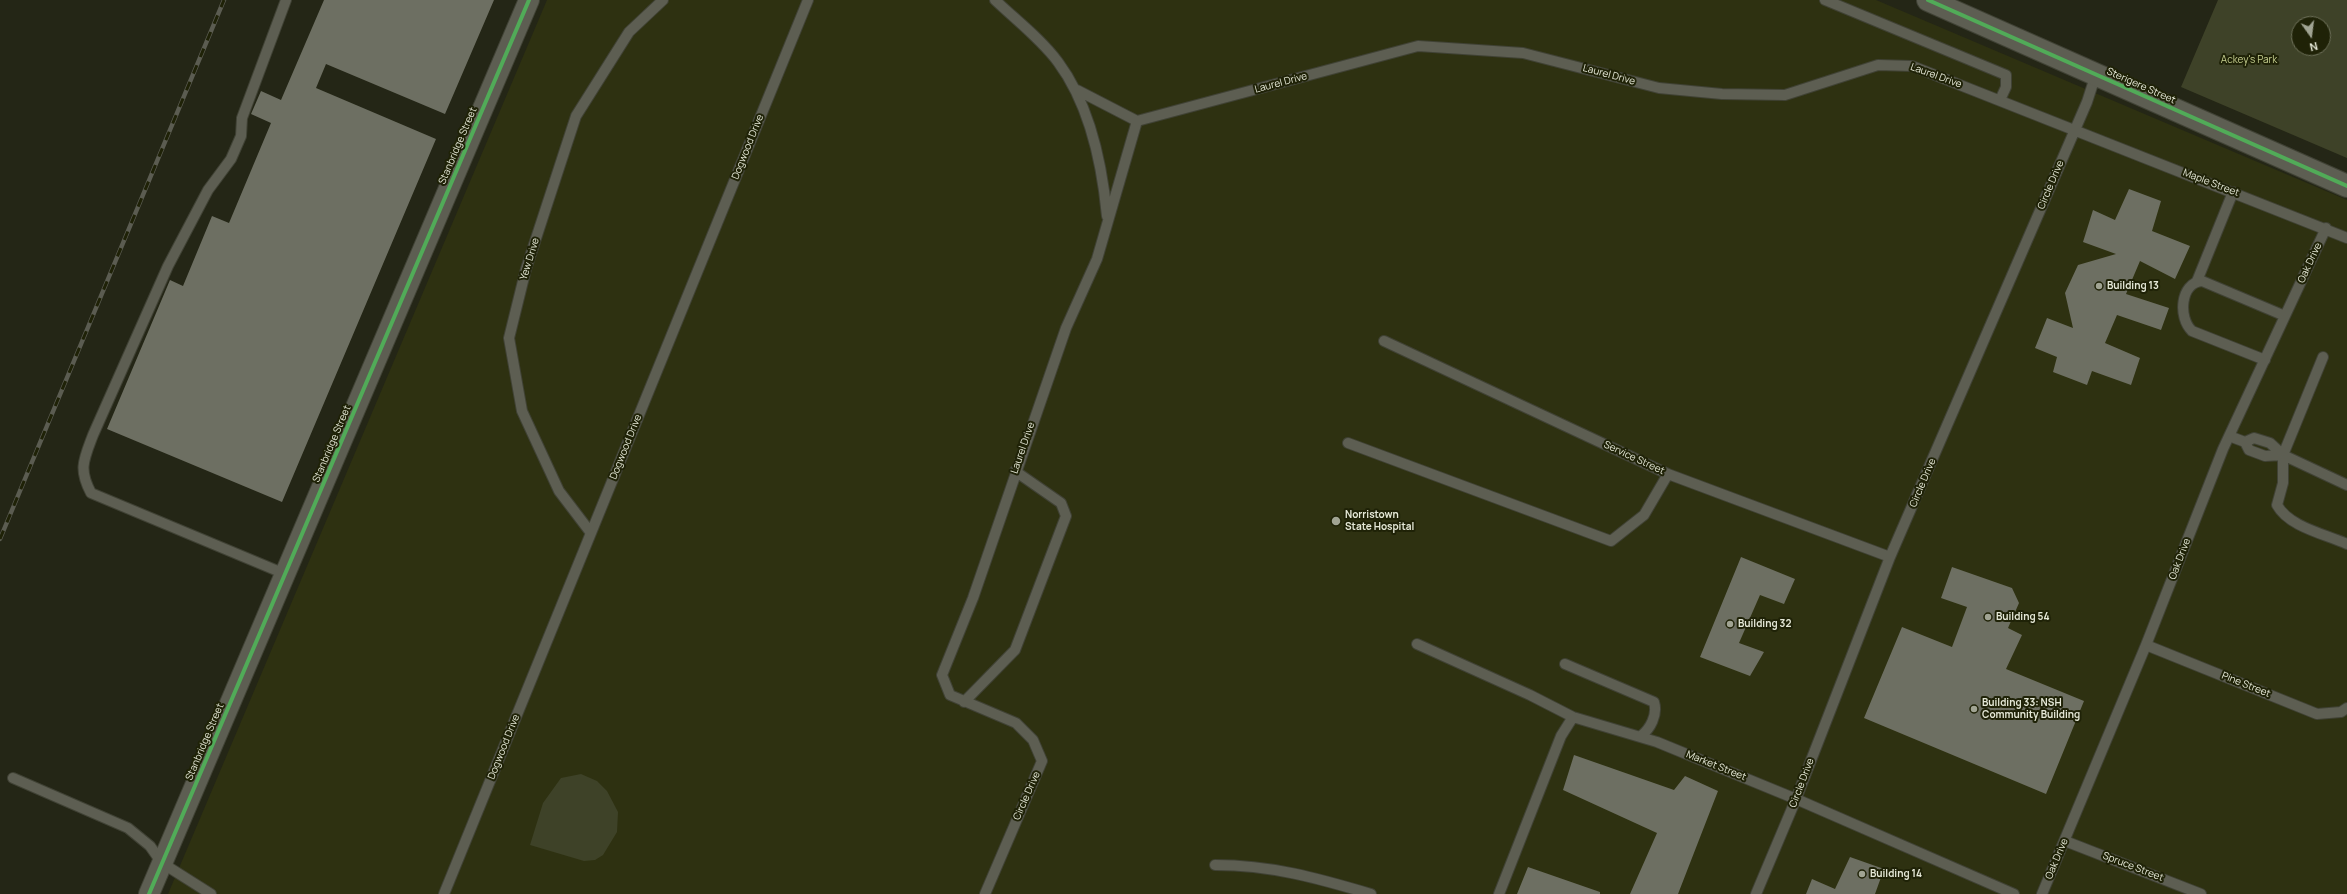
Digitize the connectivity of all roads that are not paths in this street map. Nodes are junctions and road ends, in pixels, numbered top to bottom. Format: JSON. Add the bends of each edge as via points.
{"nodes":[{"id":1,"x":286,"y":0,"type":"edge"},
{"id":2,"x":529,"y":0,"type":"edge"},
{"id":3,"x":663,"y":0,"type":"edge"},
{"id":4,"x":808,"y":0,"type":"edge"},
{"id":5,"x":995,"y":0,"type":"edge"},
{"id":6,"x":1825,"y":0,"type":"edge"},
{"id":7,"x":1928,"y":0,"type":"edge"},
{"id":8,"x":2096,"y":74,"type":"junction"},
{"id":9,"x":1077,"y":90,"type":"junction"},
{"id":10,"x":2000,"y":100,"type":"junction"},
{"id":11,"x":1137,"y":121,"type":"junction"},
{"id":12,"x":2075,"y":130,"type":"junction"},
{"id":13,"x":2347,"y":186,"type":"edge"},
{"id":14,"x":2233,"y":192,"type":"junction"},
{"id":15,"x":1108,"y":222,"type":"junction"},
{"id":16,"x":2326,"y":228,"type":"junction"},
{"id":17,"x":2347,"y":238,"type":"edge"},
{"id":18,"x":2198,"y":281,"type":"junction"},
{"id":19,"x":2285,"y":316,"type":"junction"},
{"id":20,"x":1384,"y":341,"type":"dead end"},
{"id":21,"x":2323,"y":357,"type":"dead end"},
{"id":22,"x":2265,"y":360,"type":"junction"},
{"id":23,"x":2229,"y":436,"type":"junction"},
{"id":24,"x":1348,"y":443,"type":"dead end"},
{"id":25,"x":2283,"y":455,"type":"junction"},
{"id":26,"x":1015,"y":471,"type":"junction"},
{"id":27,"x":1668,"y":474,"type":"junction"},
{"id":28,"x":2347,"y":485,"type":"edge"},
{"id":29,"x":591,"y":533,"type":"junction"},
{"id":30,"x":2347,"y":544,"type":"edge"},
{"id":31,"x":1890,"y":558,"type":"junction"},
{"id":32,"x":285,"y":574,"type":"junction"},
{"id":33,"x":1417,"y":644,"type":"dead end"},
{"id":34,"x":2146,"y":645,"type":"junction"},
{"id":35,"x":1565,"y":664,"type":"dead end"},
{"id":36,"x":942,"y":675,"type":"joint"},
{"id":37,"x":964,"y":702,"type":"junction"},
{"id":38,"x":2347,"y":708,"type":"edge"},
{"id":39,"x":1573,"y":717,"type":"junction"},
{"id":40,"x":1640,"y":736,"type":"junction"},
{"id":41,"x":13,"y":778,"type":"dead end"},
{"id":42,"x":1796,"y":799,"type":"junction"},
{"id":43,"x":2065,"y":841,"type":"junction"},
{"id":44,"x":162,"y":863,"type":"junction"},
{"id":45,"x":1215,"y":865,"type":"dead end"},
{"id":46,"x":988,"y":893,"type":"edge"},
{"id":47,"x":149,"y":894,"type":"edge"},
{"id":48,"x":211,"y":894,"type":"edge"},
{"id":49,"x":444,"y":894,"type":"edge"},
{"id":50,"x":1371,"y":894,"type":"edge"},
{"id":51,"x":1499,"y":894,"type":"edge"},
{"id":52,"x":1756,"y":894,"type":"edge"},
{"id":53,"x":2014,"y":894,"type":"edge"},
{"id":54,"x":2042,"y":894,"type":"edge"},
{"id":55,"x":2201,"y":894,"type":"edge"}],
"edges":[{"from":1,"to":32,"type":"lane","via":[[242,118],[241,136],[231,159],[208,190],[168,266],[93,435],[85,458],[83,478],[91,493]]},
{"from":2,"to":32,"type":"street","name":"Stanbridge Street"},
{"from":3,"to":29,"type":"lane","name":"Yew Drive","via":[[629,32],[576,116],[526,269],[509,338],[522,411],[559,491]]},
{"from":4,"to":29,"type":"lane","name":"Dogwood Drive"},
{"from":5,"to":9,"type":"lane","name":"Laurel Drive","via":[[1058,61]]},
{"from":6,"to":10,"type":"lane","via":[[2006,75],[2006,87]]},
{"from":7,"to":8,"type":"street","name":"Sterigere Street"},
{"from":8,"to":12,"type":"lane","name":"Circle Drive"},
{"from":8,"to":13,"type":"street","name":"Sterigere Street"},
{"from":9,"to":11,"type":"lane","name":"Laurel Drive"},
{"from":9,"to":15,"type":"lane","name":"Laurel Drive","via":[[1104,184]]},
{"from":10,"to":11,"type":"lane","name":"Laurel Drive","via":[[1912,66],[1878,65],[1785,95],[1722,94],[1659,88],[1523,53],[1418,46]]},
{"from":10,"to":12,"type":"lane","name":"Laurel Drive"},
{"from":11,"to":15,"type":"lane","name":"Laurel Drive"},
{"from":12,"to":14,"type":"lane","name":"Maple Street"},
{"from":12,"to":31,"type":"lane","name":"Circle Drive"},
{"from":14,"to":16,"type":"lane","name":"Maple Street"},
{"from":14,"to":18,"type":"lane"},
{"from":15,"to":26,"type":"lane","name":"Laurel Drive","via":[[1097,259],[1066,328]]},
{"from":16,"to":17,"type":"lane","name":"Maple Street"},
{"from":16,"to":19,"type":"lane","name":"Oak Drive"},
{"from":18,"to":19,"type":"lane"},
{"from":18,"to":22,"type":"lane","via":[[2190,288],[2183,304],[2186,325],[2192,331]]},
{"from":19,"to":22,"type":"lane","name":"Oak Drive"},
{"from":20,"to":27,"type":"lane","name":"Service Street"},
{"from":21,"to":25,"type":"lane"},
{"from":22,"to":23,"type":"lane","name":"Oak Drive"},
{"from":23,"to":25,"type":"lane","via":[[2245,442],[2249,450],[2265,456]]},
{"from":23,"to":34,"type":"lane","name":"Oak Drive"},
{"from":24,"to":27,"type":"lane","via":[[1611,541],[1644,515]]},
{"from":25,"to":28,"type":"lane"},
{"from":25,"to":30,"type":"lane","via":[[2283,483],[2277,505],[2281,513],[2290,520]]},
{"from":26,"to":36,"type":"lane","name":"Laurel Drive","via":[[973,598]]},
{"from":26,"to":37,"type":"lane","via":[[1061,503],[1066,516],[1014,650]]},
{"from":27,"to":31,"type":"lane","name":"Service Street"},
{"from":29,"to":49,"type":"lane","name":"Dogwood Drive"},
{"from":31,"to":42,"type":"lane","name":"Circle Drive"},
{"from":32,"to":44,"type":"street","name":"Stanbridge Street"},
{"from":33,"to":39,"type":"lane","name":"Market Street"},
{"from":34,"to":38,"type":"lane","name":"Pine Street","via":[[2317,714],[2341,712]]},
{"from":34,"to":43,"type":"lane","name":"Oak Drive"},
{"from":35,"to":40,"type":"lane","via":[[1654,702],[1656,710],[1649,730]]},
{"from":36,"to":37,"type":"lane","name":"Circle Drive","via":[[950,695]]},
{"from":37,"to":46,"type":"lane","name":"Circle Drive","via":[[1016,723],[1033,740],[1042,761]]},
{"from":39,"to":40,"type":"lane","name":"Market Street"},
{"from":39,"to":51,"type":"lane","via":[[1561,736]]},
{"from":40,"to":42,"type":"lane","name":"Market Street"},
{"from":41,"to":44,"type":"lane","via":[[128,828],[150,846]]},
{"from":42,"to":52,"type":"lane","name":"Circle Drive"},
{"from":42,"to":53,"type":"lane","name":"Market Street"},
{"from":43,"to":54,"type":"lane","name":"Oak Drive"},
{"from":43,"to":55,"type":"lane","name":"Spruce Street"},
{"from":44,"to":47,"type":"street","name":"Stanbridge Street"},
{"from":44,"to":48,"type":"lane"},
{"from":45,"to":50,"type":"lane","via":[[1248,865],[1302,874]]}]}
